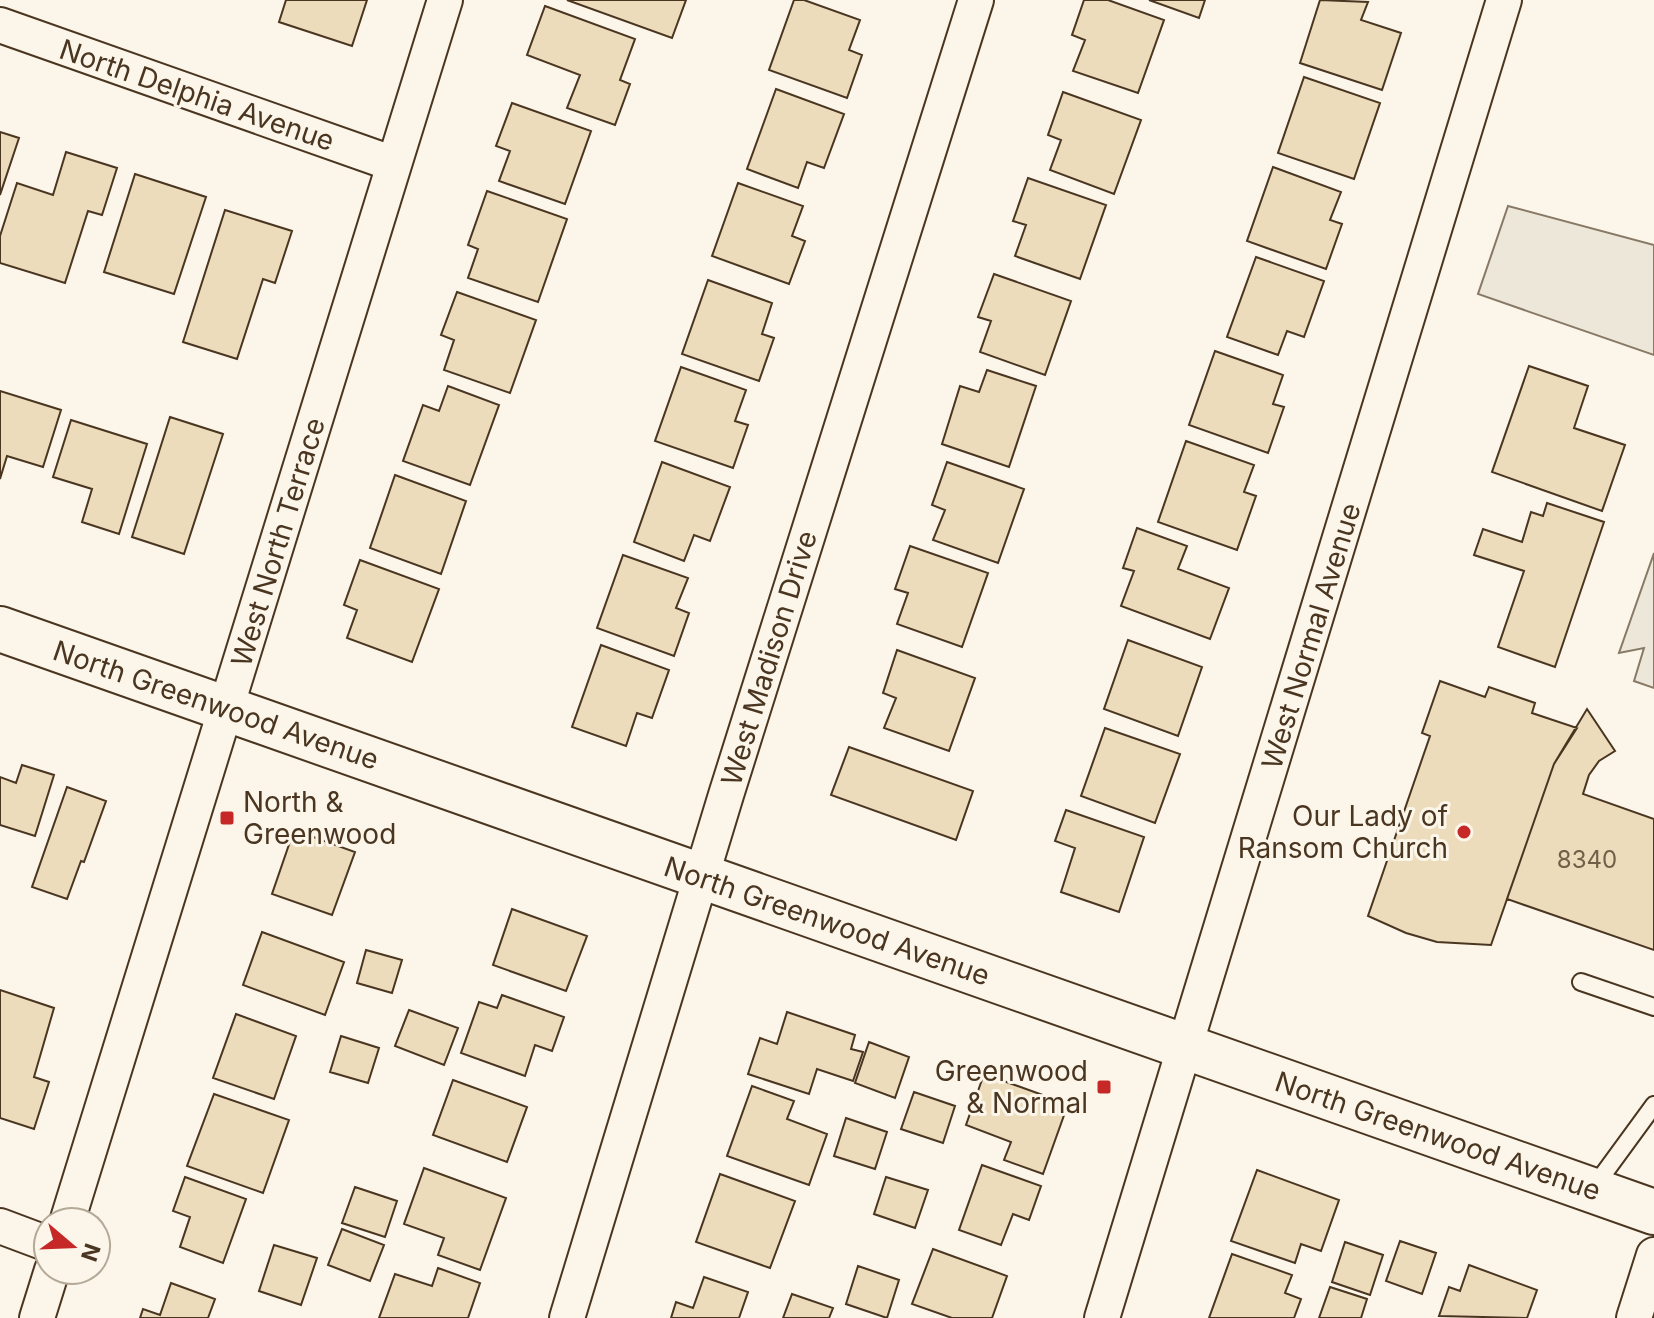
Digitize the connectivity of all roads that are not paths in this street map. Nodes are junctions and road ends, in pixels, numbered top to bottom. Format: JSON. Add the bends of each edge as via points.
{"nodes":[{"id":1,"x":445,"y":0,"type":"edge"},
{"id":2,"x":976,"y":0,"type":"edge"},
{"id":3,"x":1504,"y":0,"type":"edge"},
{"id":4,"x":0,"y":25,"type":"edge"},
{"id":5,"x":394,"y":164,"type":"junction"},
{"id":6,"x":0,"y":629,"type":"edge"},
{"id":7,"x":228,"y":709,"type":"junction"},
{"id":8,"x":702,"y":876,"type":"junction"},
{"id":9,"x":1581,"y":982,"type":"dead end"},
{"id":10,"x":1654,"y":1007,"type":"edge"},
{"id":11,"x":1186,"y":1047,"type":"junction"},
{"id":12,"x":1654,"y":1105,"type":"edge"},
{"id":13,"x":1592,"y":1190,"type":"junction"},
{"id":14,"x":72,"y":1206,"type":"edge"},
{"id":15,"x":1654,"y":1212,"type":"edge"},
{"id":16,"x":0,"y":1226,"type":"edge"},
{"id":17,"x":32,"y":1238,"type":"edge"},
{"id":18,"x":1654,"y":1255,"type":"edge"},
{"id":19,"x":47,"y":1286,"type":"edge"},
{"id":20,"x":37,"y":1318,"type":"edge"},
{"id":21,"x":567,"y":1318,"type":"edge"},
{"id":22,"x":1102,"y":1318,"type":"edge"},
{"id":23,"x":1634,"y":1318,"type":"edge"}],
"edges":[{"from":1,"to":5,"type":"street","name":"West North Terrace"},
{"from":2,"to":8,"type":"street","name":"West Madison Drive"},
{"from":3,"to":11,"type":"street","name":"West Normal Avenue"},
{"from":4,"to":5,"type":"street","name":"North Delphia Avenue"},
{"from":5,"to":7,"type":"street","name":"West North Terrace"},
{"from":6,"to":7,"type":"main road","name":"North Greenwood Avenue"},
{"from":7,"to":8,"type":"main road","name":"North Greenwood Avenue"},
{"from":7,"to":14,"type":"street","name":"West North Terrace"},
{"from":8,"to":11,"type":"main road","name":"North Greenwood Avenue"},
{"from":8,"to":21,"type":"street","name":"West Madison Drive"},
{"from":9,"to":10,"type":"lane"},
{"from":11,"to":13,"type":"main road","name":"North Greenwood Avenue"},
{"from":11,"to":22,"type":"street","name":"West Normal Avenue"},
{"from":12,"to":13,"type":"lane"},
{"from":13,"to":15,"type":"main road","name":"North Greenwood Avenue"},
{"from":16,"to":17,"type":"street"},
{"from":18,"to":23,"type":"street"},
{"from":19,"to":20,"type":"street"}]}
